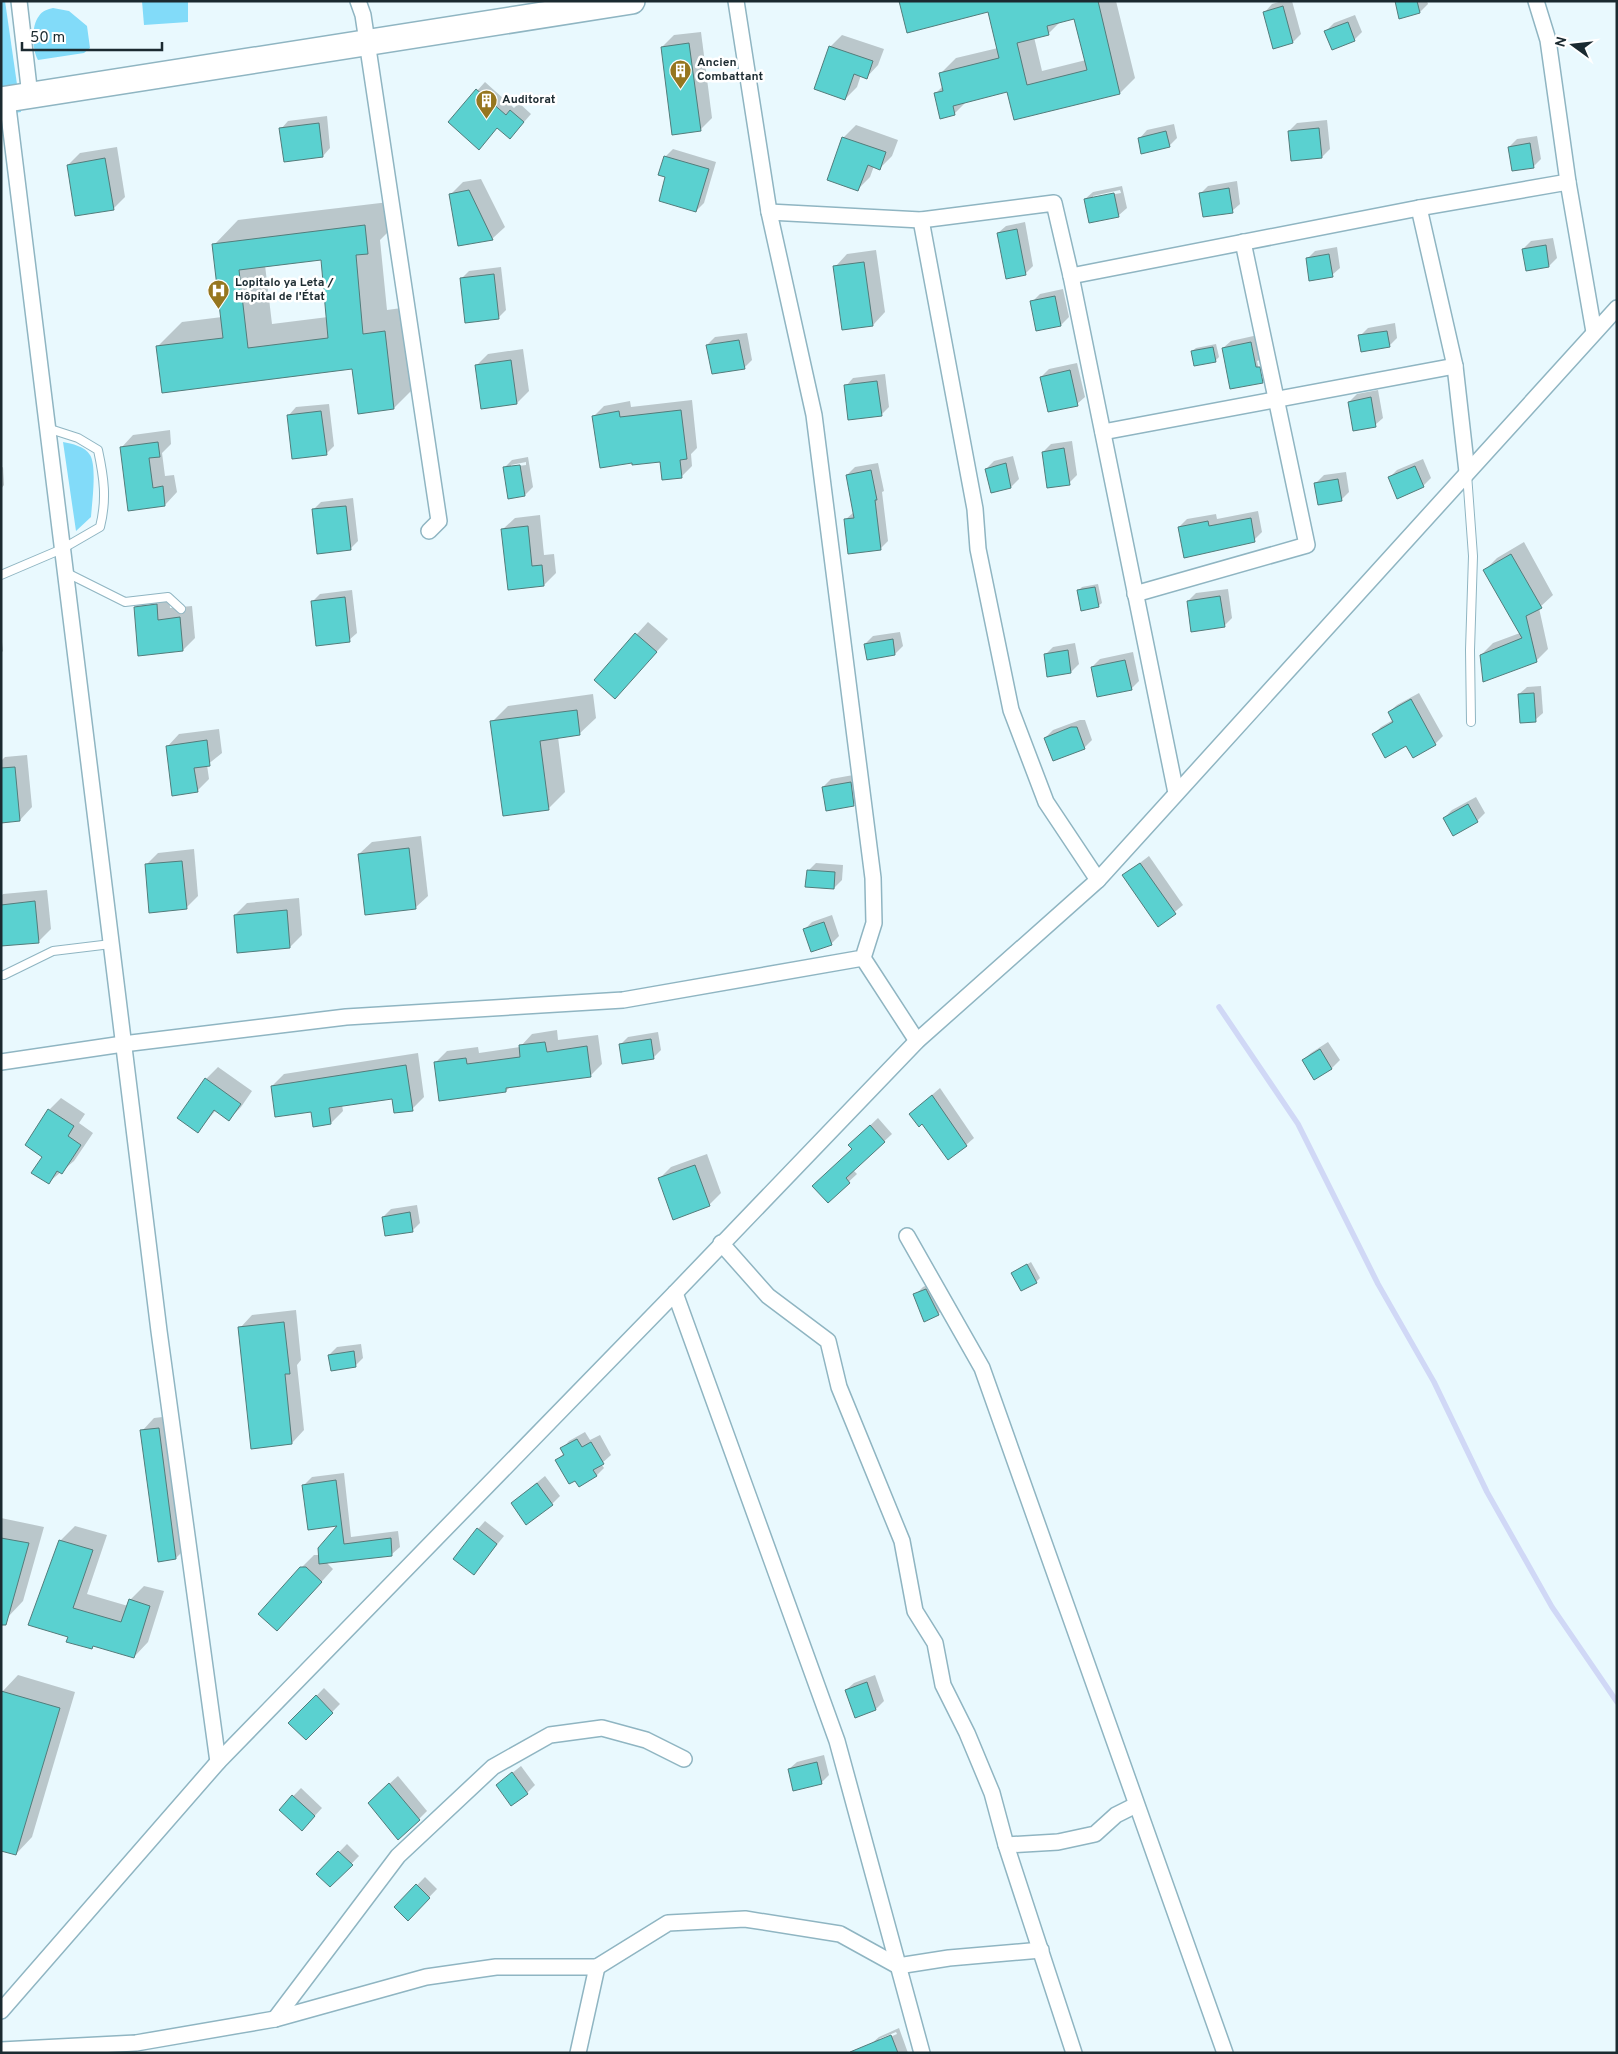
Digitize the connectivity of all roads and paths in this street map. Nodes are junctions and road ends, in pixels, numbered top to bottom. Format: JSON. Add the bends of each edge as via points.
{"nodes":[{"id":1,"x":19,"y":1,"type":"edge"},
{"id":2,"x":358,"y":1,"type":"edge"},
{"id":3,"x":632,"y":1,"type":"edge"},
{"id":4,"x":736,"y":1,"type":"edge"},
{"id":5,"x":1536,"y":1,"type":"edge"},
{"id":6,"x":366,"y":42,"type":"junction"},
{"id":7,"x":13,"y":98,"type":"edge"},
{"id":8,"x":1568,"y":182,"type":"junction"},
{"id":9,"x":1419,"y":208,"type":"junction"},
{"id":10,"x":769,"y":212,"type":"junction"},
{"id":11,"x":921,"y":220,"type":"junction"},
{"id":12,"x":1243,"y":242,"type":"junction"},
{"id":13,"x":1072,"y":276,"type":"junction"},
{"id":14,"x":1617,"y":308,"type":"edge"},
{"id":15,"x":1594,"y":332,"type":"junction"},
{"id":16,"x":1455,"y":366,"type":"junction"},
{"id":17,"x":1278,"y":399,"type":"junction"},
{"id":18,"x":47,"y":428,"type":"junction"},
{"id":19,"x":1103,"y":432,"type":"junction"},
{"id":20,"x":1467,"y":472,"type":"junction"},
{"id":21,"x":429,"y":531,"type":"dead end"},
{"id":22,"x":62,"y":549,"type":"junction"},
{"id":23,"x":65,"y":572,"type":"junction"},
{"id":24,"x":1,"y":575,"type":"edge"},
{"id":25,"x":1135,"y":594,"type":"junction"},
{"id":26,"x":181,"y":609,"type":"dead end"},
{"id":27,"x":1471,"y":722,"type":"dead end"},
{"id":28,"x":1176,"y":793,"type":"junction"},
{"id":29,"x":1098,"y":880,"type":"junction"},
{"id":30,"x":111,"y":944,"type":"junction"},
{"id":31,"x":863,"y":958,"type":"junction"},
{"id":32,"x":4,"y":975,"type":"dead end"},
{"id":33,"x":916,"y":1041,"type":"junction"},
{"id":34,"x":123,"y":1044,"type":"junction"},
{"id":35,"x":1,"y":1062,"type":"edge"},
{"id":36,"x":907,"y":1236,"type":"dead end"},
{"id":37,"x":721,"y":1243,"type":"junction"},
{"id":38,"x":675,"y":1292,"type":"junction"},
{"id":39,"x":684,"y":1759,"type":"dead end"},
{"id":40,"x":218,"y":1762,"type":"junction"},
{"id":41,"x":1136,"y":1805,"type":"junction"},
{"id":42,"x":1006,"y":1845,"type":"junction"},
{"id":43,"x":1041,"y":1950,"type":"junction"},
{"id":44,"x":898,"y":1966,"type":"junction"},
{"id":45,"x":597,"y":1967,"type":"junction"},
{"id":46,"x":1,"y":2011,"type":"edge"},
{"id":47,"x":276,"y":2018,"type":"junction"},
{"id":48,"x":1,"y":2050,"type":"edge"},
{"id":49,"x":578,"y":2053,"type":"edge"},
{"id":50,"x":922,"y":2053,"type":"edge"},
{"id":51,"x":1074,"y":2053,"type":"edge"},
{"id":52,"x":1225,"y":2053,"type":"edge"}],
"edges":[{"from":1,"to":7,"type":"street"},
{"from":2,"to":6,"type":"street"},
{"from":3,"to":6,"type":"main road"},
{"from":4,"to":10,"type":"street"},
{"from":5,"to":8,"type":"street","via":[[1548,40]]},
{"from":6,"to":7,"type":"main road"},
{"from":6,"to":21,"type":"street","via":[[439,521]]},
{"from":7,"to":18,"type":"street"},
{"from":8,"to":9,"type":"street"},
{"from":8,"to":15,"type":"street"},
{"from":9,"to":12,"type":"street"},
{"from":9,"to":16,"type":"street"},
{"from":10,"to":11,"type":"street"},
{"from":10,"to":31,"type":"street","via":[[814,415],[873,878],[874,923]]},
{"from":11,"to":13,"type":"street","via":[[1054,203]]},
{"from":11,"to":29,"type":"street","via":[[975,509],[978,549],[1011,710],[1046,802]]},
{"from":12,"to":13,"type":"street"},
{"from":12,"to":17,"type":"street"},
{"from":13,"to":19,"type":"street"},
{"from":14,"to":15,"type":"street"},
{"from":15,"to":20,"type":"street"},
{"from":16,"to":17,"type":"street"},
{"from":16,"to":20,"type":"street"},
{"from":17,"to":19,"type":"street"},
{"from":17,"to":25,"type":"street","via":[[1308,545]]},
{"from":18,"to":22,"type":"street"},
{"from":18,"to":22,"type":"lane","via":[[78,438],[98,450],[104,475],[105,506],[100,527]]},
{"from":19,"to":25,"type":"street"},
{"from":20,"to":27,"type":"lane","via":[[1473,556]]},
{"from":20,"to":28,"type":"street"},
{"from":22,"to":23,"type":"street"},
{"from":22,"to":24,"type":"lane"},
{"from":23,"to":26,"type":"lane","via":[[126,602],[168,597]]},
{"from":23,"to":30,"type":"street"},
{"from":25,"to":28,"type":"street"},
{"from":28,"to":29,"type":"street"},
{"from":29,"to":33,"type":"street"},
{"from":30,"to":32,"type":"lane","via":[[53,951]]},
{"from":30,"to":34,"type":"street"},
{"from":31,"to":33,"type":"street"},
{"from":31,"to":34,"type":"street","via":[[623,1000],[346,1017]]},
{"from":33,"to":37,"type":"street"},
{"from":34,"to":35,"type":"street"},
{"from":34,"to":40,"type":"street"},
{"from":36,"to":41,"type":"street","via":[[982,1368]]},
{"from":37,"to":38,"type":"street"},
{"from":37,"to":42,"type":"street","via":[[768,1296],[828,1341],[839,1387],[902,1541],[915,1612],[935,1642],[943,1685],[992,1792]]},
{"from":38,"to":40,"type":"street"},
{"from":38,"to":44,"type":"street","via":[[837,1741]]},
{"from":39,"to":47,"type":"street","via":[[646,1740],[602,1728],[550,1735],[493,1766],[398,1856]]},
{"from":40,"to":46,"type":"street"},
{"from":41,"to":42,"type":"street","via":[[1116,1815],[1095,1834],[1058,1842]]},
{"from":41,"to":52,"type":"street"},
{"from":42,"to":43,"type":"street"},
{"from":43,"to":44,"type":"street"},
{"from":43,"to":51,"type":"street"},
{"from":44,"to":45,"type":"street","via":[[840,1934],[745,1919],[668,1923]]},
{"from":44,"to":50,"type":"street"},
{"from":45,"to":47,"type":"street","via":[[496,1967],[426,1977]]},
{"from":45,"to":49,"type":"street"},
{"from":47,"to":48,"type":"street","via":[[136,2043]]}]}
